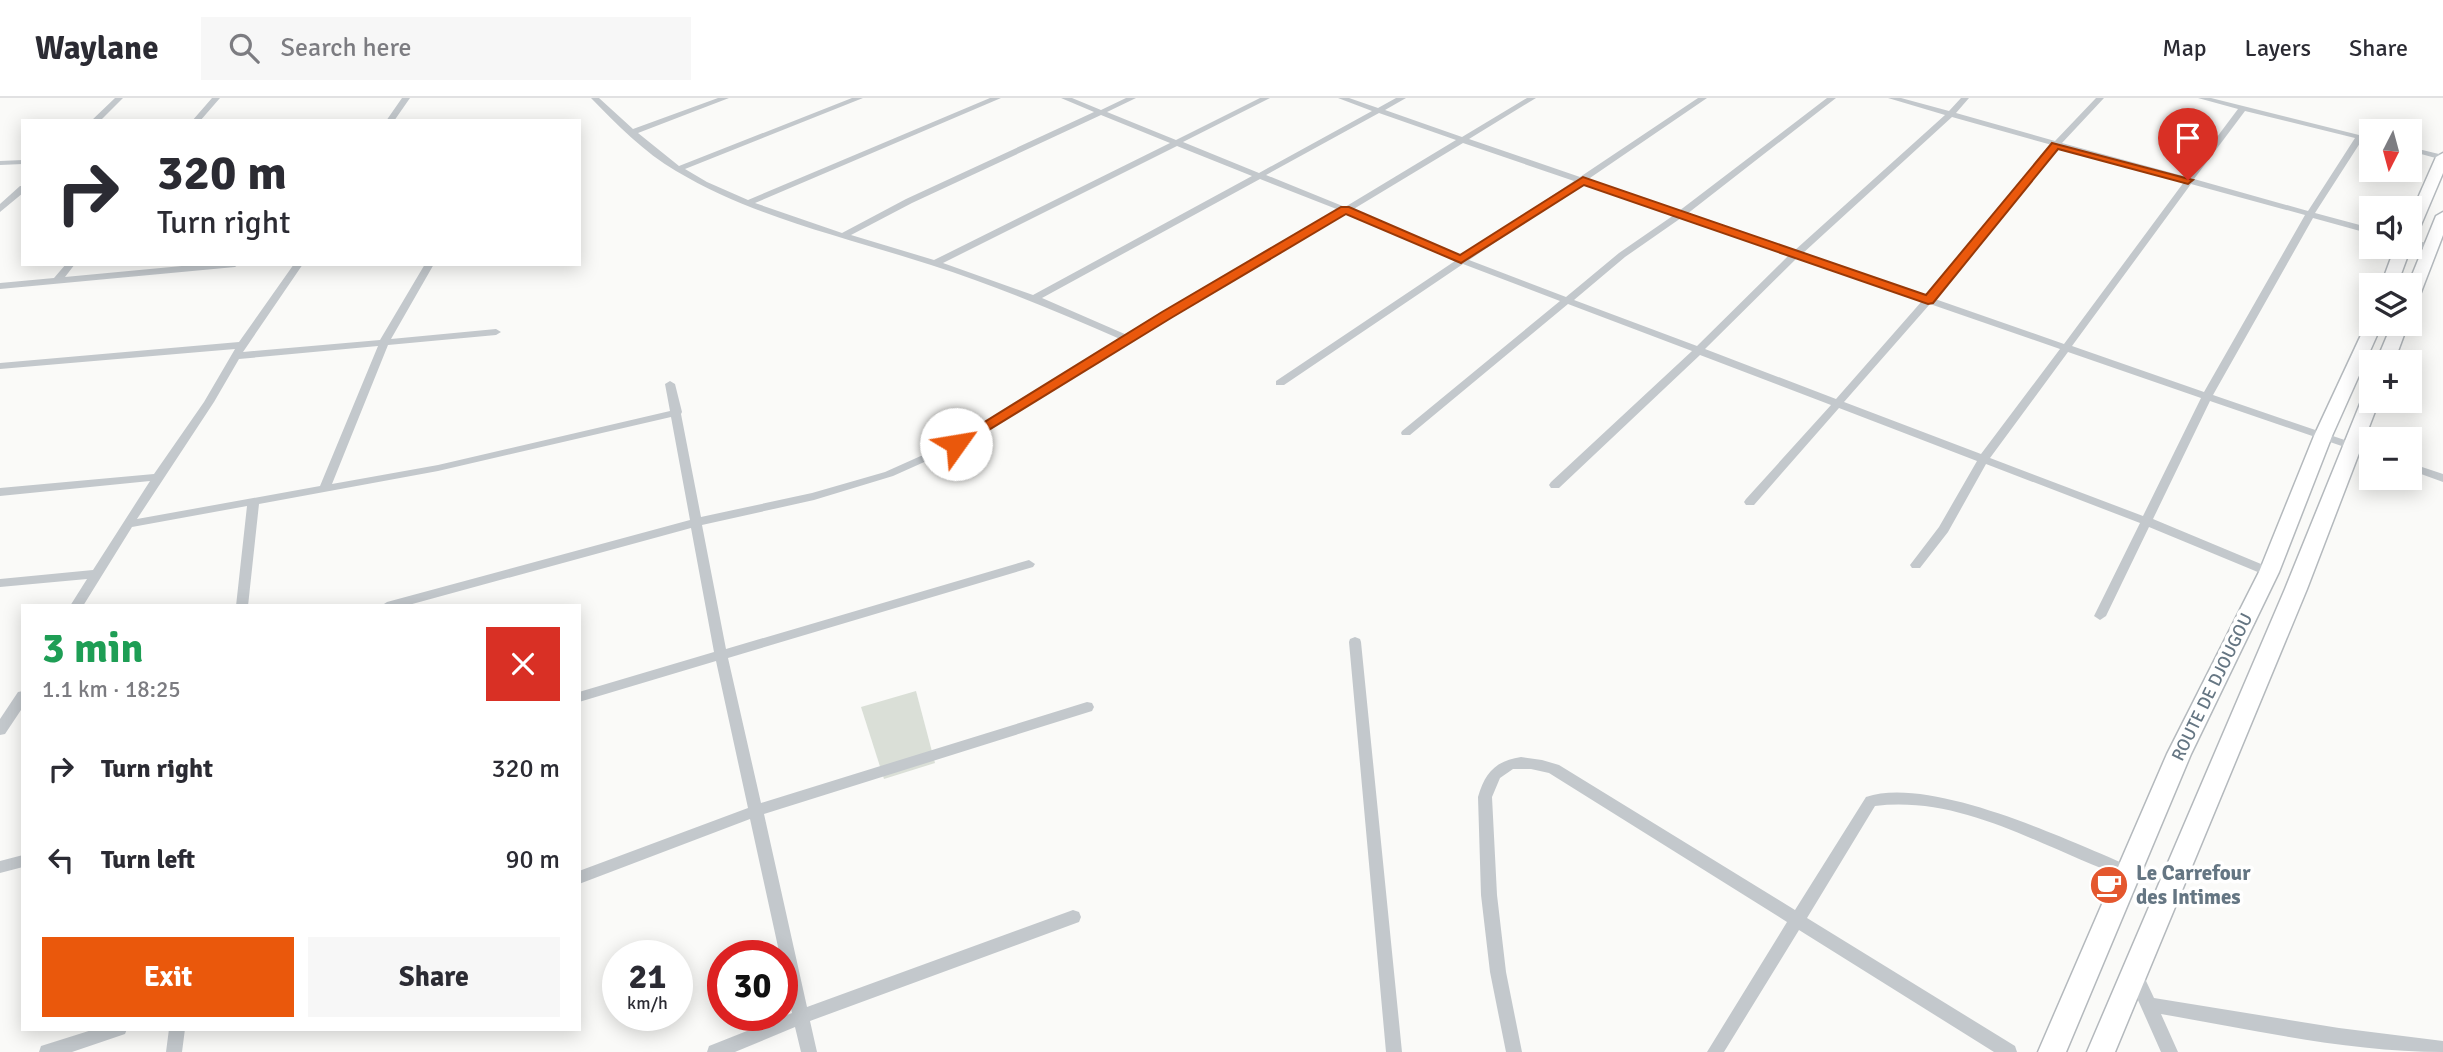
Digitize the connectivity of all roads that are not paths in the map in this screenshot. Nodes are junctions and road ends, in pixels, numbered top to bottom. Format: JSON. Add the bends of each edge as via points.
{"nodes":[{"id":1,"x":119,"y":98,"type":"edge"},
{"id":2,"x":216,"y":98,"type":"edge"},
{"id":3,"x":406,"y":98,"type":"edge"},
{"id":4,"x":595,"y":98,"type":"edge"},
{"id":5,"x":725,"y":98,"type":"edge"},
{"id":6,"x":859,"y":98,"type":"edge"},
{"id":7,"x":997,"y":98,"type":"edge"},
{"id":8,"x":1065,"y":98,"type":"edge"},
{"id":9,"x":1132,"y":98,"type":"edge"},
{"id":10,"x":1266,"y":98,"type":"edge"},
{"id":11,"x":1342,"y":98,"type":"edge"},
{"id":12,"x":1402,"y":98,"type":"edge"},
{"id":13,"x":1532,"y":98,"type":"edge"},
{"id":14,"x":1703,"y":98,"type":"edge"},
{"id":15,"x":1832,"y":98,"type":"edge"},
{"id":16,"x":1892,"y":98,"type":"edge"},
{"id":17,"x":1965,"y":98,"type":"edge"},
{"id":18,"x":2099,"y":98,"type":"edge"},
{"id":19,"x":2202,"y":98,"type":"edge"},
{"id":20,"x":2242,"y":108,"type":"junction"},
{"id":21,"x":1378,"y":110,"type":"junction"},
{"id":22,"x":1101,"y":112,"type":"junction"},
{"id":23,"x":1950,"y":115,"type":"junction"},
{"id":24,"x":96,"y":119,"type":"edge"},
{"id":25,"x":198,"y":119,"type":"edge"},
{"id":26,"x":391,"y":119,"type":"edge"},
{"id":27,"x":633,"y":132,"type":"junction"},
{"id":28,"x":2359,"y":137,"type":"edge"},
{"id":29,"x":1464,"y":139,"type":"junction"},
{"id":30,"x":2359,"y":139,"type":"edge"},
{"id":31,"x":1174,"y":141,"type":"junction"},
{"id":32,"x":2056,"y":145,"type":"junction"},
{"id":33,"x":2422,"y":152,"type":"edge"},
{"id":34,"x":2443,"y":158,"type":"edge"},
{"id":35,"x":21,"y":162,"type":"edge"},
{"id":36,"x":0,"y":163,"type":"edge"},
{"id":37,"x":678,"y":169,"type":"junction"},
{"id":38,"x":1259,"y":175,"type":"junction"},
{"id":39,"x":2188,"y":180,"type":"junction"},
{"id":40,"x":1583,"y":181,"type":"junction"},
{"id":41,"x":21,"y":190,"type":"edge"},
{"id":42,"x":748,"y":203,"type":"junction"},
{"id":43,"x":2422,"y":205,"type":"edge"},
{"id":44,"x":0,"y":209,"type":"edge"},
{"id":45,"x":1345,"y":210,"type":"junction"},
{"id":46,"x":2311,"y":213,"type":"junction"},
{"id":47,"x":1680,"y":215,"type":"junction"},
{"id":48,"x":2443,"y":216,"type":"edge"},
{"id":49,"x":2359,"y":227,"type":"edge"},
{"id":50,"x":845,"y":235,"type":"junction"},
{"id":51,"x":2422,"y":245,"type":"edge"},
{"id":52,"x":2431,"y":247,"type":"junction"},
{"id":53,"x":1797,"y":253,"type":"junction"},
{"id":54,"x":1461,"y":260,"type":"junction"},
{"id":55,"x":935,"y":263,"type":"junction"},
{"id":56,"x":69,"y":266,"type":"edge"},
{"id":57,"x":192,"y":266,"type":"edge"},
{"id":58,"x":298,"y":266,"type":"edge"},
{"id":59,"x":429,"y":266,"type":"edge"},
{"id":60,"x":2421,"y":273,"type":"edge"},
{"id":61,"x":58,"y":279,"type":"junction"},
{"id":62,"x":0,"y":286,"type":"edge"},
{"id":63,"x":1034,"y":298,"type":"junction"},
{"id":64,"x":1568,"y":300,"type":"junction"},
{"id":65,"x":1928,"y":300,"type":"junction"},
{"id":66,"x":495,"y":331,"type":"dead end"},
{"id":67,"x":2369,"y":336,"type":"edge"},
{"id":68,"x":1128,"y":339,"type":"junction"},
{"id":69,"x":385,"y":341,"type":"junction"},
{"id":70,"x":242,"y":345,"type":"junction"},
{"id":71,"x":2064,"y":346,"type":"junction"},
{"id":72,"x":1699,"y":350,"type":"junction"},
{"id":73,"x":236,"y":356,"type":"junction"},
{"id":74,"x":0,"y":366,"type":"edge"},
{"id":75,"x":1280,"y":383,"type":"dead end"},
{"id":76,"x":670,"y":384,"type":"dead end"},
{"id":77,"x":2208,"y":395,"type":"junction"},
{"id":78,"x":1837,"y":402,"type":"junction"},
{"id":79,"x":677,"y":412,"type":"junction"},
{"id":80,"x":1406,"y":433,"type":"dead end"},
{"id":81,"x":2323,"y":436,"type":"junction"},
{"id":82,"x":2359,"y":449,"type":"edge"},
{"id":83,"x":2359,"y":456,"type":"edge"},
{"id":84,"x":1983,"y":460,"type":"junction"},
{"id":85,"x":2422,"y":470,"type":"edge"},
{"id":86,"x":158,"y":477,"type":"junction"},
{"id":87,"x":2443,"y":478,"type":"edge"},
{"id":88,"x":1555,"y":485,"type":"dead end"},
{"id":89,"x":324,"y":491,"type":"junction"},
{"id":90,"x":0,"y":492,"type":"edge"},
{"id":91,"x":1750,"y":502,"type":"dead end"},
{"id":92,"x":253,"y":503,"type":"junction"},
{"id":93,"x":698,"y":522,"type":"junction"},
{"id":94,"x":2147,"y":522,"type":"junction"},
{"id":95,"x":129,"y":524,"type":"junction"},
{"id":96,"x":1029,"y":564,"type":"dead end"},
{"id":97,"x":1916,"y":565,"type":"dead end"},
{"id":98,"x":2269,"y":572,"type":"junction"},
{"id":99,"x":95,"y":574,"type":"junction"},
{"id":100,"x":0,"y":583,"type":"edge"},
{"id":101,"x":77,"y":604,"type":"edge"},
{"id":102,"x":242,"y":604,"type":"edge"},
{"id":103,"x":394,"y":604,"type":"edge"},
{"id":104,"x":2100,"y":616,"type":"dead end"},
{"id":105,"x":1355,"y":642,"type":"dead end"},
{"id":106,"x":721,"y":654,"type":"junction"},
{"id":107,"x":581,"y":696,"type":"edge"},
{"id":108,"x":21,"y":701,"type":"edge"},
{"id":109,"x":1087,"y":707,"type":"dead end"},
{"id":110,"x":0,"y":730,"type":"edge"},
{"id":111,"x":758,"y":810,"type":"junction"},
{"id":112,"x":21,"y":862,"type":"edge"},
{"id":113,"x":0,"y":867,"type":"edge"},
{"id":114,"x":2127,"y":872,"type":"junction"},
{"id":115,"x":581,"y":877,"type":"edge"},
{"id":116,"x":1073,"y":917,"type":"dead end"},
{"id":117,"x":1799,"y":921,"type":"junction"},
{"id":118,"x":2134,"y":973,"type":"junction"},
{"id":119,"x":2150,"y":1006,"type":"junction"},
{"id":120,"x":801,"y":1017,"type":"junction"},
{"id":121,"x":113,"y":1031,"type":"edge"},
{"id":122,"x":177,"y":1031,"type":"edge"},
{"id":123,"x":2443,"y":1049,"type":"edge"},
{"id":124,"x":47,"y":1052,"type":"edge"},
{"id":125,"x":174,"y":1052,"type":"edge"},
{"id":126,"x":715,"y":1052,"type":"edge"},
{"id":127,"x":809,"y":1052,"type":"edge"},
{"id":128,"x":1394,"y":1052,"type":"edge"},
{"id":129,"x":1514,"y":1052,"type":"edge"},
{"id":130,"x":1715,"y":1052,"type":"edge"},
{"id":131,"x":2009,"y":1052,"type":"edge"},
{"id":132,"x":2052,"y":1052,"type":"edge"},
{"id":133,"x":2101,"y":1052,"type":"edge"},
{"id":134,"x":2170,"y":1052,"type":"edge"}],
"edges":[{"from":1,"to":24,"type":"street"},
{"from":2,"to":25,"type":"street"},
{"from":3,"to":26,"type":"street"},
{"from":4,"to":27,"type":"street"},
{"from":5,"to":27,"type":"street"},
{"from":6,"to":37,"type":"street"},
{"from":7,"to":42,"type":"street"},
{"from":8,"to":22,"type":"street"},
{"from":9,"to":22,"type":"street"},
{"from":10,"to":31,"type":"street"},
{"from":11,"to":21,"type":"street"},
{"from":12,"to":21,"type":"street"},
{"from":13,"to":29,"type":"street"},
{"from":14,"to":40,"type":"street"},
{"from":15,"to":47,"type":"street"},
{"from":16,"to":23,"type":"street"},
{"from":17,"to":23,"type":"street"},
{"from":18,"to":32,"type":"street"},
{"from":19,"to":20,"type":"street"},
{"from":20,"to":28,"type":"street"},
{"from":20,"to":39,"type":"street"},
{"from":21,"to":29,"type":"street"},
{"from":21,"to":38,"type":"street"},
{"from":22,"to":31,"type":"street"},
{"from":22,"to":50,"type":"street"},
{"from":23,"to":32,"type":"street"},
{"from":23,"to":53,"type":"street"},
{"from":27,"to":37,"type":"street"},
{"from":29,"to":40,"type":"street"},
{"from":29,"to":45,"type":"street"},
{"from":30,"to":46,"type":"street"},
{"from":31,"to":38,"type":"street"},
{"from":31,"to":55,"type":"street"},
{"from":32,"to":39,"type":"street"},
{"from":32,"to":65,"type":"street"},
{"from":33,"to":34,"type":"street"},
{"from":34,"to":43,"type":"highway"},
{"from":35,"to":36,"type":"street"},
{"from":37,"to":42,"type":"street"},
{"from":38,"to":45,"type":"street"},
{"from":38,"to":63,"type":"street"},
{"from":39,"to":46,"type":"street"},
{"from":39,"to":71,"type":"street"},
{"from":40,"to":47,"type":"street"},
{"from":40,"to":54,"type":"street"},
{"from":41,"to":44,"type":"street"},
{"from":42,"to":50,"type":"street"},
{"from":45,"to":54,"type":"street"},
{"from":45,"to":68,"type":"street"},
{"from":46,"to":49,"type":"street"},
{"from":46,"to":77,"type":"street"},
{"from":47,"to":53,"type":"street"},
{"from":47,"to":64,"type":"street"},
{"from":48,"to":52,"type":"highway"},
{"from":50,"to":55,"type":"street"},
{"from":51,"to":52,"type":"street"},
{"from":52,"to":60,"type":"highway"},
{"from":53,"to":65,"type":"street"},
{"from":53,"to":72,"type":"street"},
{"from":54,"to":64,"type":"street"},
{"from":54,"to":75,"type":"street"},
{"from":55,"to":63,"type":"street"},
{"from":56,"to":61,"type":"street"},
{"from":57,"to":61,"type":"street"},
{"from":58,"to":70,"type":"street"},
{"from":59,"to":69,"type":"street"},
{"from":61,"to":62,"type":"street"},
{"from":63,"to":68,"type":"street"},
{"from":64,"to":72,"type":"street"},
{"from":64,"to":80,"type":"street"},
{"from":65,"to":71,"type":"street"},
{"from":65,"to":78,"type":"street"},
{"from":66,"to":69,"type":"street"},
{"from":67,"to":81,"type":"highway","name":"ROUTE DE DJOUGOU"},
{"from":68,"to":93,"type":"street","via":[[956,444],[889,474]]},
{"from":69,"to":73,"type":"street"},
{"from":69,"to":89,"type":"street"},
{"from":70,"to":73,"type":"street"},
{"from":70,"to":74,"type":"street"},
{"from":71,"to":77,"type":"street"},
{"from":71,"to":84,"type":"street"},
{"from":72,"to":78,"type":"street"},
{"from":72,"to":88,"type":"street"},
{"from":73,"to":86,"type":"street"},
{"from":76,"to":79,"type":"street"},
{"from":77,"to":81,"type":"street"},
{"from":77,"to":94,"type":"street"},
{"from":78,"to":84,"type":"street"},
{"from":78,"to":91,"type":"street"},
{"from":79,"to":89,"type":"street"},
{"from":79,"to":93,"type":"street"},
{"from":81,"to":82,"type":"street"},
{"from":81,"to":98,"type":"highway","name":"ROUTE DE DJOUGOU"},
{"from":83,"to":118,"type":"highway","name":"ROUTE DE DJOUGOU","via":[[2296,589]]},
{"from":84,"to":94,"type":"street"},
{"from":84,"to":97,"type":"street","via":[[1944,529]]},
{"from":85,"to":87,"type":"street"},
{"from":86,"to":90,"type":"street"},
{"from":86,"to":95,"type":"street"},
{"from":89,"to":92,"type":"street"},
{"from":92,"to":95,"type":"street"},
{"from":92,"to":102,"type":"street"},
{"from":93,"to":103,"type":"street"},
{"from":93,"to":106,"type":"street"},
{"from":94,"to":98,"type":"street"},
{"from":94,"to":104,"type":"street"},
{"from":95,"to":99,"type":"street"},
{"from":96,"to":106,"type":"street"},
{"from":98,"to":114,"type":"highway","name":"ROUTE DE DJOUGOU"},
{"from":99,"to":100,"type":"street"},
{"from":99,"to":101,"type":"street"},
{"from":105,"to":128,"type":"street"},
{"from":106,"to":107,"type":"street"},
{"from":106,"to":111,"type":"street"},
{"from":108,"to":110,"type":"street"},
{"from":109,"to":111,"type":"street"},
{"from":111,"to":115,"type":"street"},
{"from":111,"to":120,"type":"street"},
{"from":112,"to":113,"type":"street"},
{"from":114,"to":117,"type":"street","via":[[2055,841],[1960,809],[1887,796],[1871,801]]},
{"from":114,"to":132,"type":"highway","name":"ROUTE DE DJOUGOU"},
{"from":116,"to":120,"type":"street"},
{"from":117,"to":129,"type":"street","via":[[1554,769],[1515,762],[1497,771],[1485,797],[1489,895]]},
{"from":117,"to":130,"type":"street"},
{"from":117,"to":131,"type":"street"},
{"from":118,"to":119,"type":"street"},
{"from":118,"to":133,"type":"highway","name":"ROUTE DE DJOUGOU"},
{"from":119,"to":123,"type":"street"},
{"from":119,"to":134,"type":"street"},
{"from":120,"to":126,"type":"street"},
{"from":120,"to":127,"type":"street"},
{"from":121,"to":124,"type":"street"},
{"from":122,"to":125,"type":"street"}]}
